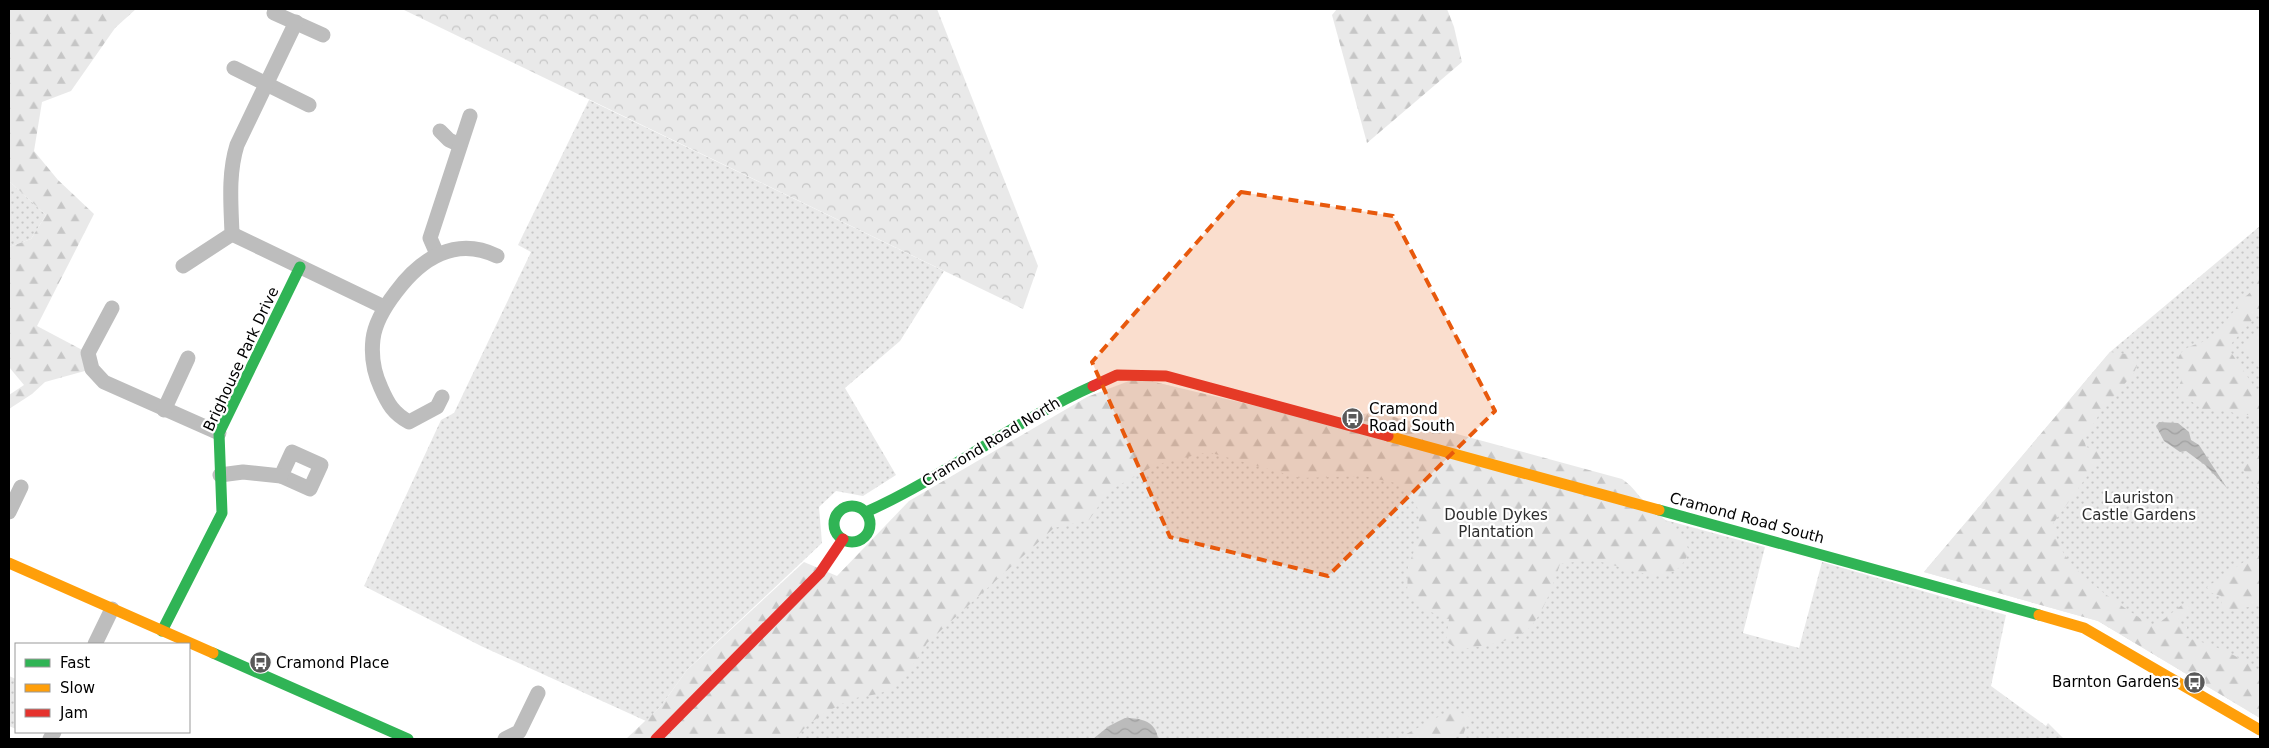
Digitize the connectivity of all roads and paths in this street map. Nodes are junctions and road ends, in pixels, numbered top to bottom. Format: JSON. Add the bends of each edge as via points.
{"nodes":[{"id":1,"x":274,"y":13,"type":"dead end"},
{"id":2,"x":296,"y":22,"type":"junction"},
{"id":3,"x":323,"y":35,"type":"dead end"},
{"id":4,"x":234,"y":68,"type":"dead end"},
{"id":5,"x":266,"y":85,"type":"junction"},
{"id":6,"x":309,"y":105,"type":"dead end"},
{"id":7,"x":470,"y":116,"type":"dead end"},
{"id":8,"x":440,"y":132,"type":"dead end"},
{"id":9,"x":460,"y":145,"type":"junction"},
{"id":10,"x":232,"y":234,"type":"junction"},
{"id":11,"x":437,"y":254,"type":"junction"},
{"id":12,"x":498,"y":256,"type":"dead end"},
{"id":13,"x":183,"y":266,"type":"dead end"},
{"id":14,"x":300,"y":267,"type":"junction"},
{"id":15,"x":384,"y":307,"type":"junction"},
{"id":16,"x":112,"y":308,"type":"dead end"},
{"id":17,"x":188,"y":358,"type":"dead end"},
{"id":18,"x":1117,"y":375,"type":"joint"},
{"id":19,"x":442,"y":397,"type":"dead end"},
{"id":20,"x":164,"y":410,"type":"junction"},
{"id":21,"x":219,"y":433,"type":"junction"},
{"id":22,"x":220,"y":475,"type":"junction"},
{"id":23,"x":281,"y":476,"type":"dead end"},
{"id":24,"x":21,"y":487,"type":"dead end"},
{"id":25,"x":9,"y":512,"type":"edge"},
{"id":26,"x":866,"y":512,"type":"junction"},
{"id":27,"x":843,"y":539,"type":"junction"},
{"id":28,"x":9,"y":563,"type":"edge"},
{"id":29,"x":112,"y":609,"type":"junction"},
{"id":30,"x":162,"y":631,"type":"junction"},
{"id":31,"x":95,"y":643,"type":"edge"},
{"id":32,"x":189,"y":643,"type":"edge"},
{"id":33,"x":190,"y":643,"type":"edge"},
{"id":34,"x":538,"y":693,"type":"dead end"},
{"id":35,"x":2260,"y":730,"type":"edge"},
{"id":36,"x":408,"y":739,"type":"edge"},
{"id":37,"x":505,"y":739,"type":"edge"},
{"id":38,"x":656,"y":739,"type":"edge"}],
"edges":[{"from":1,"to":2,"type":"street"},
{"from":2,"to":3,"type":"street"},
{"from":2,"to":5,"type":"street"},
{"from":4,"to":5,"type":"street"},
{"from":5,"to":6,"type":"street"},
{"from":5,"to":10,"type":"street","via":[[232,159]]},
{"from":7,"to":9,"type":"street"},
{"from":8,"to":9,"type":"street"},
{"from":9,"to":11,"type":"street","via":[[430,238]]},
{"from":10,"to":13,"type":"street"},
{"from":10,"to":14,"type":"street"},
{"from":11,"to":12,"type":"street","via":[[473,248]]},
{"from":11,"to":15,"type":"street","via":[[410,273]]},
{"from":14,"to":15,"type":"street"},
{"from":14,"to":21,"type":"street","name":"Brighouse Park Drive"},
{"from":15,"to":19,"type":"street","via":[[373,338],[374,372],[390,408],[409,422],[437,408]]},
{"from":16,"to":20,"type":"street","via":[[88,353],[92,369],[104,382]]},
{"from":17,"to":20,"type":"street"},
{"from":18,"to":26,"type":"street","name":"Cramond Road North","via":[[1063,399],[900,497]]},
{"from":18,"to":35,"type":"street","name":"Cramond Road South","via":[[1138,374],[1196,383],[2084,628]]},
{"from":20,"to":21,"type":"street"},
{"from":21,"to":22,"type":"street","name":"Brighouse Park Drive"},
{"from":22,"to":23,"type":"street","via":[[243,472]]},
{"from":22,"to":30,"type":"street","name":"Brighouse Park Drive","via":[[224,495],[222,513]]},
{"from":24,"to":25,"type":"street"},
{"from":26,"to":27,"type":"street","via":[[870,521],[864,536],[856,541]]},
{"from":26,"to":27,"type":"street","via":[[850,506],[837,513],[834,527]]},
{"from":27,"to":38,"type":"street","via":[[820,572]]},
{"from":28,"to":29,"type":"street"},
{"from":29,"to":30,"type":"street"},
{"from":29,"to":31,"type":"street"},
{"from":30,"to":32,"type":"street"},
{"from":33,"to":36,"type":"street"},
{"from":34,"to":37,"type":"street","via":[[518,732]]}]}
